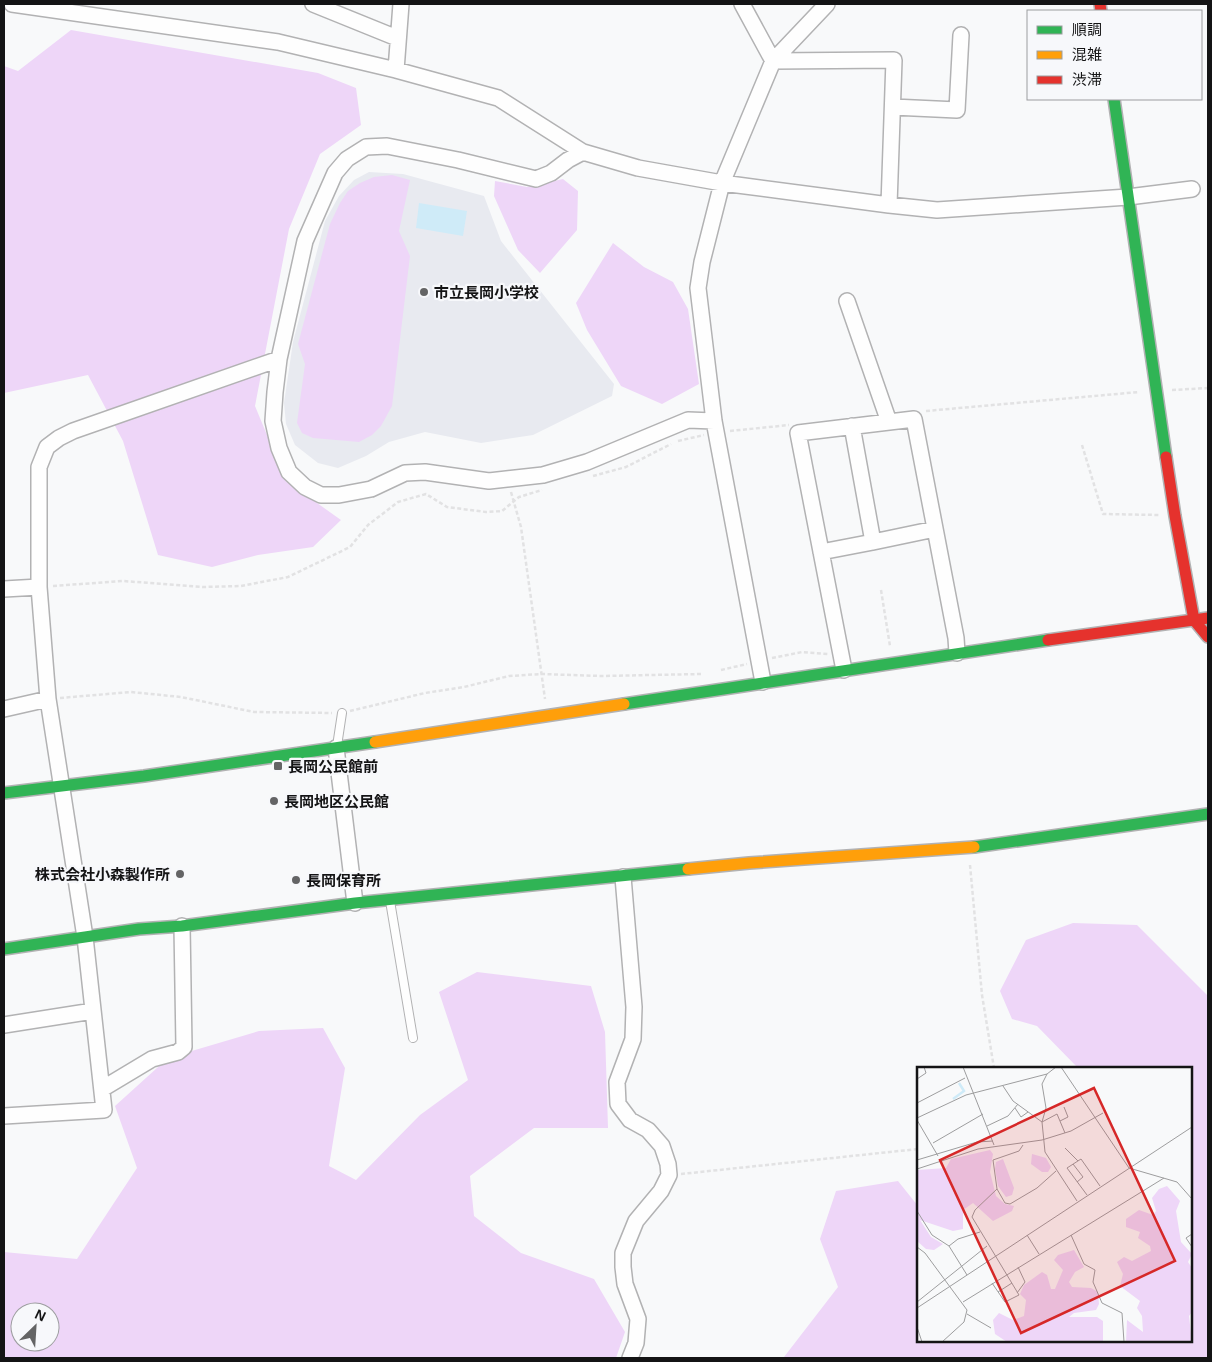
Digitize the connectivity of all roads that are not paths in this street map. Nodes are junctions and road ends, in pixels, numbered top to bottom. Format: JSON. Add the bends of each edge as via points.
{"nodes":[{"id":1,"x":12,"y":4,"type":"edge"},
{"id":2,"x":313,"y":4,"type":"edge"},
{"id":3,"x":401,"y":4,"type":"edge"},
{"id":4,"x":742,"y":4,"type":"edge"},
{"id":5,"x":827,"y":4,"type":"edge"},
{"id":6,"x":961,"y":35,"type":"dead end"},
{"id":7,"x":398,"y":38,"type":"junction"},
{"id":8,"x":774,"y":61,"type":"junction"},
{"id":9,"x":396,"y":70,"type":"junction"},
{"id":10,"x":1114,"y":100,"type":"edge"},
{"id":11,"x":893,"y":107,"type":"junction"},
{"id":12,"x":583,"y":152,"type":"junction"},
{"id":13,"x":722,"y":183,"type":"junction"},
{"id":14,"x":1192,"y":189,"type":"dead end"},
{"id":15,"x":1128,"y":197,"type":"junction"},
{"id":16,"x":889,"y":205,"type":"junction"},
{"id":17,"x":847,"y":301,"type":"dead end"},
{"id":18,"x":279,"y":359,"type":"junction"},
{"id":19,"x":889,"y":422,"type":"junction"},
{"id":20,"x":852,"y":426,"type":"junction"},
{"id":21,"x":715,"y":427,"type":"junction"},
{"id":22,"x":935,"y":529,"type":"junction"},
{"id":23,"x":873,"y":542,"type":"junction"},
{"id":24,"x":821,"y":552,"type":"junction"},
{"id":25,"x":39,"y":587,"type":"junction"},
{"id":26,"x":4,"y":589,"type":"edge"},
{"id":27,"x":1208,"y":618,"type":"edge"},
{"id":28,"x":1194,"y":620,"type":"junction"},
{"id":29,"x":1208,"y":637,"type":"edge"},
{"id":30,"x":957,"y":653,"type":"junction"},
{"id":31,"x":844,"y":670,"type":"junction"},
{"id":32,"x":763,"y":682,"type":"junction"},
{"id":33,"x":48,"y":699,"type":"junction"},
{"id":34,"x":4,"y":709,"type":"edge"},
{"id":35,"x":342,"y":713,"type":"road end"},
{"id":36,"x":336,"y":748,"type":"junction"},
{"id":37,"x":62,"y":787,"type":"junction"},
{"id":38,"x":4,"y":793,"type":"edge"},
{"id":39,"x":1208,"y":814,"type":"edge"},
{"id":40,"x":623,"y":877,"type":"junction"},
{"id":41,"x":390,"y":901,"type":"junction"},
{"id":42,"x":355,"y":903,"type":"junction"},
{"id":43,"x":182,"y":926,"type":"junction"},
{"id":44,"x":85,"y":937,"type":"junction"},
{"id":45,"x":4,"y":948,"type":"edge"},
{"id":46,"x":93,"y":1012,"type":"junction"},
{"id":47,"x":4,"y":1025,"type":"edge"},
{"id":48,"x":413,"y":1038,"type":"dead end"},
{"id":49,"x":102,"y":1089,"type":"junction"},
{"id":50,"x":4,"y":1116,"type":"edge"},
{"id":51,"x":630,"y":1358,"type":"edge"}],
"edges":[{"from":1,"to":9,"type":"street","via":[[278,42]]},
{"from":2,"to":7,"type":"street"},
{"from":3,"to":7,"type":"street"},
{"from":4,"to":8,"type":"street"},
{"from":5,"to":8,"type":"street"},
{"from":6,"to":11,"type":"street","via":[[957,110]]},
{"from":7,"to":9,"type":"street"},
{"from":8,"to":11,"type":"street","via":[[894,60]]},
{"from":8,"to":13,"type":"street"},
{"from":9,"to":12,"type":"street","via":[[498,98]]},
{"from":10,"to":15,"type":"street"},
{"from":11,"to":16,"type":"street"},
{"from":12,"to":13,"type":"street","via":[[638,168]]},
{"from":12,"to":18,"type":"street","via":[[551,174],[536,179],[386,146],[366,147],[347,158],[335,173],[305,241]]},
{"from":13,"to":16,"type":"street"},
{"from":13,"to":21,"type":"street","via":[[698,288]]},
{"from":14,"to":15,"type":"street"},
{"from":15,"to":16,"type":"street","via":[[937,210]]},
{"from":15,"to":28,"type":"street","via":[[1175,516]]},
{"from":17,"to":19,"type":"street"},
{"from":18,"to":21,"type":"street","via":[[273,421],[278,448],[289,472],[305,487],[321,495],[339,495],[370,488],[404,473],[425,472],[489,481],[543,475],[587,462],[688,420]]},
{"from":18,"to":25,"type":"street","via":[[73,431],[47,447],[39,467]]},
{"from":19,"to":20,"type":"street"},
{"from":19,"to":22,"type":"street","via":[[914,419]]},
{"from":20,"to":23,"type":"street"},
{"from":20,"to":24,"type":"street","via":[[798,433]]},
{"from":21,"to":32,"type":"street"},
{"from":22,"to":23,"type":"street"},
{"from":22,"to":30,"type":"street"},
{"from":23,"to":24,"type":"street"},
{"from":24,"to":31,"type":"street"},
{"from":25,"to":26,"type":"street"},
{"from":25,"to":33,"type":"street"},
{"from":27,"to":28,"type":"street"},
{"from":28,"to":29,"type":"street"},
{"from":28,"to":30,"type":"street"},
{"from":30,"to":31,"type":"street"},
{"from":31,"to":32,"type":"street"},
{"from":32,"to":36,"type":"street"},
{"from":33,"to":34,"type":"street"},
{"from":33,"to":37,"type":"street"},
{"from":35,"to":36,"type":"lane"},
{"from":36,"to":37,"type":"street"},
{"from":36,"to":42,"type":"street"},
{"from":37,"to":38,"type":"street"},
{"from":37,"to":44,"type":"street"},
{"from":39,"to":40,"type":"street","via":[[969,848],[749,863]]},
{"from":40,"to":41,"type":"street"},
{"from":40,"to":51,"type":"street","via":[[634,1008],[633,1039],[617,1082],[618,1104],[630,1120],[648,1130],[662,1146],[668,1164],[668,1175],[661,1191],[636,1221],[623,1253],[625,1284],[638,1319],[636,1344]]},
{"from":41,"to":42,"type":"street"},
{"from":41,"to":48,"type":"lane"},
{"from":42,"to":43,"type":"street"},
{"from":43,"to":44,"type":"street"},
{"from":43,"to":49,"type":"street","via":[[184,1047],[178,1052],[152,1059]]},
{"from":44,"to":45,"type":"street"},
{"from":44,"to":46,"type":"street"},
{"from":46,"to":47,"type":"street"},
{"from":46,"to":49,"type":"street"},
{"from":49,"to":50,"type":"street","via":[[104,1110]]}]}
